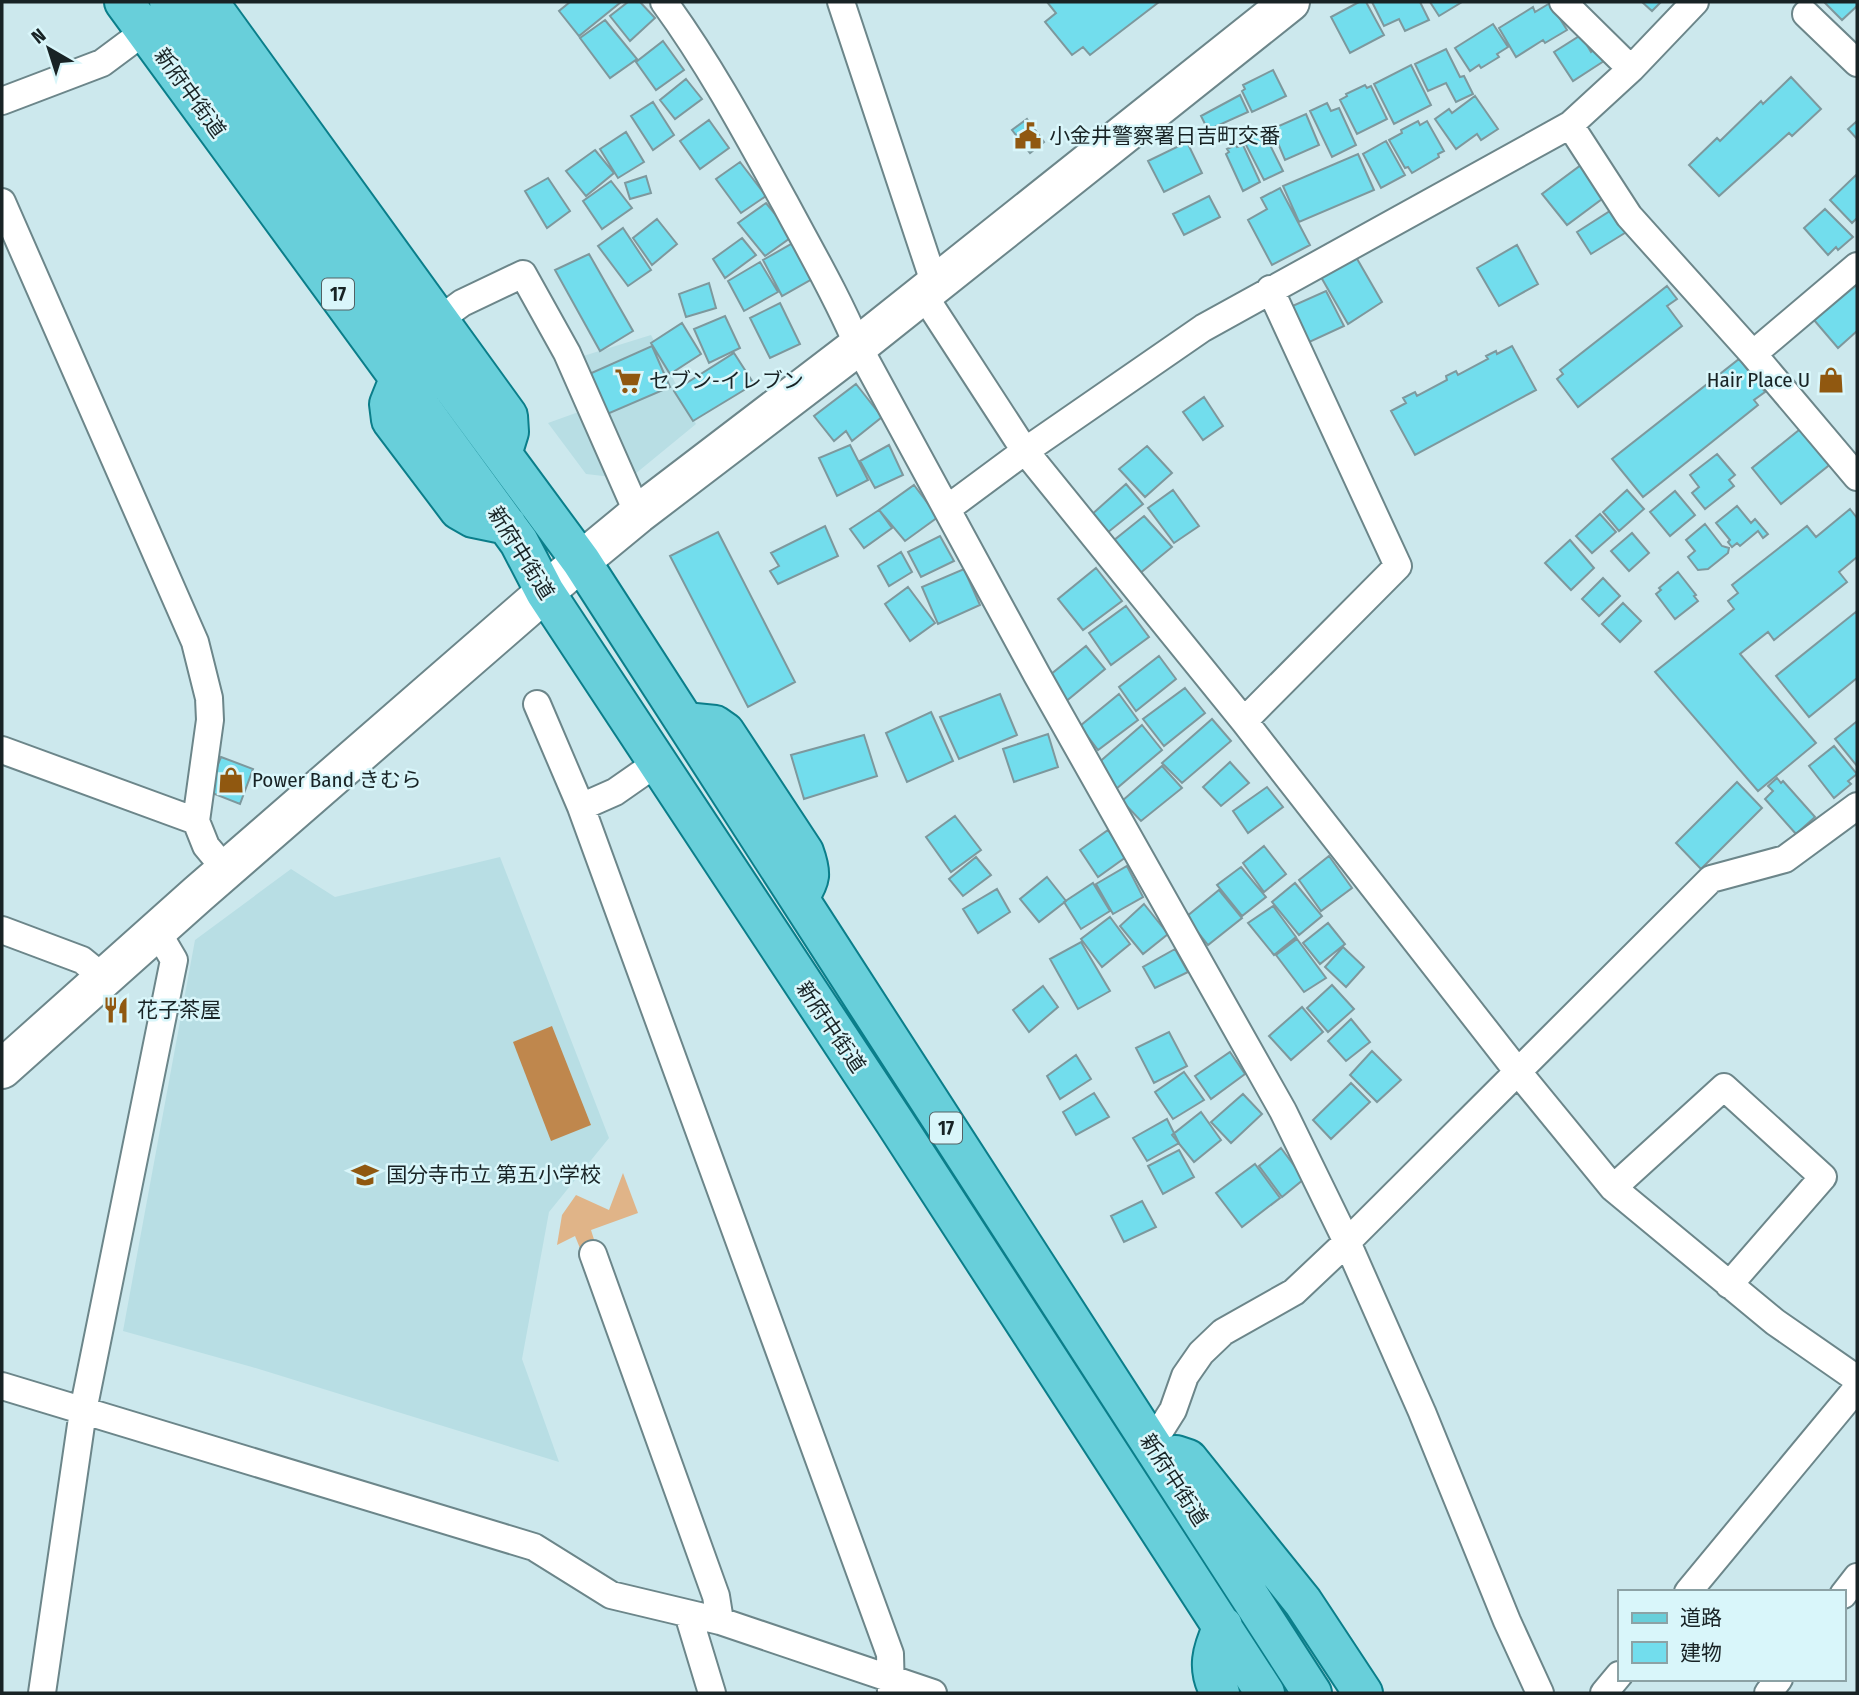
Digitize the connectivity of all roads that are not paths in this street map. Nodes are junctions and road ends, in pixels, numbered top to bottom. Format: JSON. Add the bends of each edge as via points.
{"nodes":[{"id":1,"x":169,"y":2,"type":"edge"},
{"id":2,"x":177,"y":2,"type":"edge"},
{"id":3,"x":664,"y":2,"type":"edge"},
{"id":4,"x":841,"y":2,"type":"edge"},
{"id":5,"x":1290,"y":2,"type":"edge"},
{"id":6,"x":1563,"y":2,"type":"edge"},
{"id":7,"x":1695,"y":2,"type":"edge"},
{"id":8,"x":225,"y":8,"type":"edge"},
{"id":9,"x":1806,"y":14,"type":"dead end"},
{"id":10,"x":134,"y":17,"type":"edge"},
{"id":11,"x":1857,"y":63,"type":"edge"},
{"id":12,"x":1632,"y":69,"type":"junction"},
{"id":13,"x":2,"y":101,"type":"edge"},
{"id":14,"x":1570,"y":125,"type":"junction"},
{"id":15,"x":2,"y":202,"type":"edge"},
{"id":16,"x":1857,"y":266,"type":"edge"},
{"id":17,"x":929,"y":289,"type":"junction"},
{"id":18,"x":1270,"y":289,"type":"junction"},
{"id":19,"x":439,"y":320,"type":"junction"},
{"id":20,"x":858,"y":346,"type":"junction"},
{"id":21,"x":1754,"y":354,"type":"junction"},
{"id":22,"x":1024,"y":451,"type":"junction"},
{"id":23,"x":502,"y":454,"type":"junction"},
{"id":24,"x":1857,"y":477,"type":"edge"},
{"id":25,"x":948,"y":508,"type":"junction"},
{"id":26,"x":638,"y":514,"type":"junction"},
{"id":27,"x":581,"y":561,"type":"junction"},
{"id":28,"x":545,"y":592,"type":"junction"},
{"id":29,"x":537,"y":704,"type":"dead end"},
{"id":30,"x":1244,"y":721,"type":"junction"},
{"id":31,"x":2,"y":750,"type":"edge"},
{"id":32,"x":658,"y":762,"type":"junction"},
{"id":33,"x":1857,"y":806,"type":"edge"},
{"id":34,"x":581,"y":807,"type":"junction"},
{"id":35,"x":196,"y":821,"type":"junction"},
{"id":36,"x":226,"y":870,"type":"junction"},
{"id":37,"x":2,"y":930,"type":"edge"},
{"id":38,"x":157,"y":931,"type":"junction"},
{"id":39,"x":104,"y":978,"type":"junction"},
{"id":40,"x":2,"y":1069,"type":"edge"},
{"id":41,"x":1518,"y":1072,"type":"junction"},
{"id":42,"x":894,"y":1121,"type":"junction"},
{"id":43,"x":1613,"y":1188,"type":"junction"},
{"id":44,"x":1347,"y":1242,"type":"junction"},
{"id":45,"x":593,"y":1254,"type":"dead end"},
{"id":46,"x":1729,"y":1285,"type":"junction"},
{"id":47,"x":1855,"y":1375,"type":"edge"},
{"id":48,"x":2,"y":1386,"type":"edge"},
{"id":49,"x":83,"y":1411,"type":"junction"},
{"id":50,"x":1151,"y":1445,"type":"junction"},
{"id":51,"x":1857,"y":1577,"type":"edge"},
{"id":52,"x":1690,"y":1590,"type":"edge"},
{"id":53,"x":1845,"y":1592,"type":"edge"},
{"id":54,"x":688,"y":1614,"type":"junction"},
{"id":55,"x":720,"y":1620,"type":"junction"},
{"id":56,"x":1223,"y":1626,"type":"junction"},
{"id":57,"x":1618,"y":1676,"type":"edge"},
{"id":58,"x":891,"y":1686,"type":"edge"},
{"id":59,"x":42,"y":1693,"type":"edge"},
{"id":60,"x":712,"y":1693,"type":"edge"},
{"id":61,"x":933,"y":1693,"type":"edge"},
{"id":62,"x":1220,"y":1693,"type":"edge"},
{"id":63,"x":1265,"y":1693,"type":"edge"},
{"id":64,"x":1312,"y":1693,"type":"edge"},
{"id":65,"x":1363,"y":1693,"type":"edge"},
{"id":66,"x":1540,"y":1693,"type":"edge"},
{"id":67,"x":1604,"y":1693,"type":"edge"}],
"edges":[{"from":1,"to":23,"type":"main road","name":"新府中街道","number":"17"},
{"from":2,"to":8,"type":"main road"},
{"from":3,"to":20,"type":"street","via":[[746,132]]},
{"from":4,"to":17,"type":"street"},
{"from":5,"to":17,"type":"street"},
{"from":6,"to":12,"type":"street"},
{"from":7,"to":12,"type":"street"},
{"from":8,"to":19,"type":"main road"},
{"from":9,"to":11,"type":"street"},
{"from":10,"to":13,"type":"street","via":[[102,63]]},
{"from":10,"to":28,"type":"main road","name":"新府中街道","number":"17","via":[[507,525]]},
{"from":12,"to":14,"type":"street"},
{"from":14,"to":18,"type":"street"},
{"from":14,"to":21,"type":"street","via":[[1629,216]]},
{"from":15,"to":35,"type":"street","via":[[195,642],[210,720]]},
{"from":16,"to":21,"type":"street"},
{"from":17,"to":20,"type":"street"},
{"from":17,"to":22,"type":"street"},
{"from":18,"to":22,"type":"street","via":[[1203,328]]},
{"from":18,"to":30,"type":"street","via":[[1398,566]]},
{"from":19,"to":23,"type":"main road","via":[[508,416]]},
{"from":19,"to":26,"type":"street","via":[[462,303],[523,274],[567,354]]},
{"from":20,"to":25,"type":"street"},
{"from":20,"to":26,"type":"street"},
{"from":21,"to":24,"type":"street"},
{"from":22,"to":25,"type":"street"},
{"from":22,"to":30,"type":"street"},
{"from":23,"to":27,"type":"main road","name":"新府中街道","number":"17"},
{"from":25,"to":44,"type":"street","via":[[1283,1111]]},
{"from":26,"to":27,"type":"street"},
{"from":27,"to":28,"type":"street"},
{"from":27,"to":42,"type":"main road","name":"新府中街道","number":"17","via":[[584,602],[796,928]]},
{"from":27,"to":50,"type":"main road","name":"新府中街道","number":"17"},
{"from":28,"to":32,"type":"main road","name":"新府中街道","number":"17"},
{"from":28,"to":36,"type":"street"},
{"from":29,"to":34,"type":"street"},
{"from":30,"to":41,"type":"street"},
{"from":31,"to":35,"type":"street"},
{"from":32,"to":34,"type":"street","via":[[615,792]]},
{"from":32,"to":42,"type":"main road","name":"新府中街道","number":"17"},
{"from":33,"to":41,"type":"street","via":[[1785,859],[1711,879]]},
{"from":34,"to":58,"type":"street","via":[[890,1654]]},
{"from":35,"to":36,"type":"street","via":[[206,846]]},
{"from":36,"to":38,"type":"street"},
{"from":37,"to":39,"type":"street","via":[[82,960]]},
{"from":38,"to":39,"type":"street"},
{"from":38,"to":49,"type":"street","via":[[174,960]]},
{"from":39,"to":40,"type":"street"},
{"from":41,"to":43,"type":"street"},
{"from":41,"to":44,"type":"street"},
{"from":42,"to":56,"type":"main road","name":"新府中街道","number":"17"},
{"from":43,"to":46,"type":"street"},
{"from":43,"to":46,"type":"street","via":[[1724,1087],[1823,1177]]},
{"from":44,"to":50,"type":"street","via":[[1294,1292],[1223,1332],[1201,1353]]},
{"from":44,"to":66,"type":"street"},
{"from":45,"to":55,"type":"street","via":[[716,1596]]},
{"from":46,"to":47,"type":"street"},
{"from":47,"to":52,"type":"street"},
{"from":48,"to":49,"type":"street"},
{"from":49,"to":54,"type":"street","via":[[534,1547],[611,1595]]},
{"from":49,"to":59,"type":"street"},
{"from":50,"to":64,"type":"main road","name":"新府中街道","number":"17"},
{"from":50,"to":65,"type":"main road","via":[[1188,1460],[1303,1602]]},
{"from":51,"to":53,"type":"street"},
{"from":54,"to":55,"type":"street"},
{"from":54,"to":60,"type":"street"},
{"from":55,"to":58,"type":"street"},
{"from":56,"to":62,"type":"main road","via":[[1211,1656],[1213,1682]]},
{"from":56,"to":63,"type":"main road","name":"新府中街道","number":"17"},
{"from":57,"to":67,"type":"street"},
{"from":58,"to":61,"type":"street"}]}
